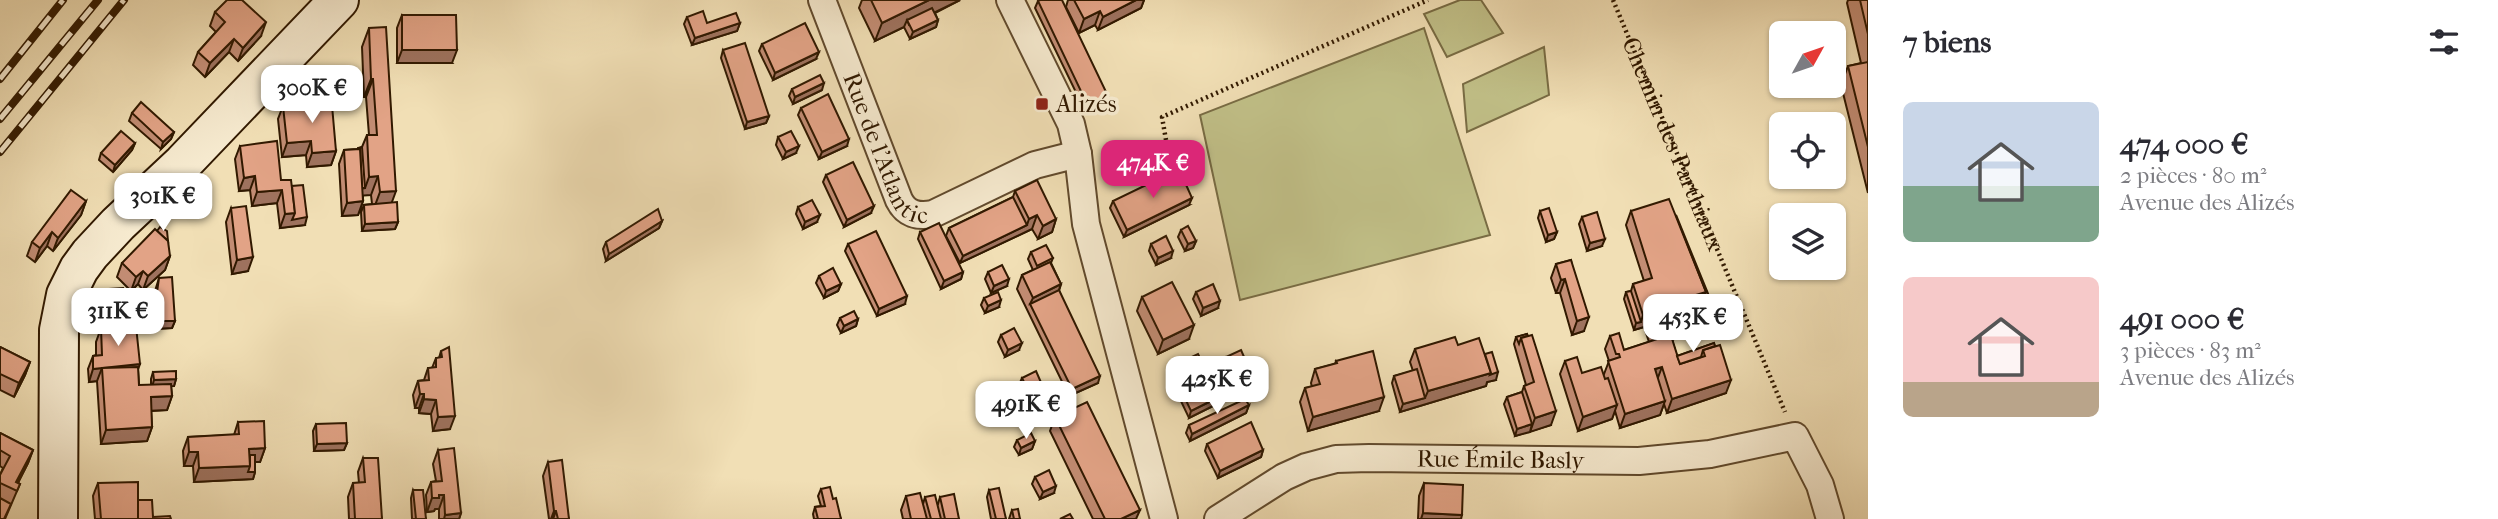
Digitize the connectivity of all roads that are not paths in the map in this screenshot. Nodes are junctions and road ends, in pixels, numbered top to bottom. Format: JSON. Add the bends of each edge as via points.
{"nodes":[{"id":1,"x":339,"y":0,"type":"edge"},
{"id":2,"x":822,"y":0,"type":"edge"},
{"id":3,"x":1010,"y":0,"type":"edge"},
{"id":4,"x":1078,"y":154,"type":"junction"},
{"id":5,"x":58,"y":519,"type":"edge"},
{"id":6,"x":1164,"y":519,"type":"edge"},
{"id":7,"x":1218,"y":519,"type":"edge"},
{"id":8,"x":1830,"y":519,"type":"edge"}],
"edges":[{"from":1,"to":5,"type":"street","via":[[183,163],[103,239],[71,282],[59,330]]},
{"from":2,"to":4,"type":"street","name":"Rue de l'Atlantic","via":[[899,200],[908,212],[933,214],[1035,165]]},
{"from":3,"to":4,"type":"street","via":[[1071,124]]},
{"from":4,"to":6,"type":"street","via":[[1089,239]]},
{"from":7,"to":8,"type":"street","name":"Rue Émile Basly","via":[[1296,471],[1336,459],[1649,461],[1795,436],[1821,485]]}]}
